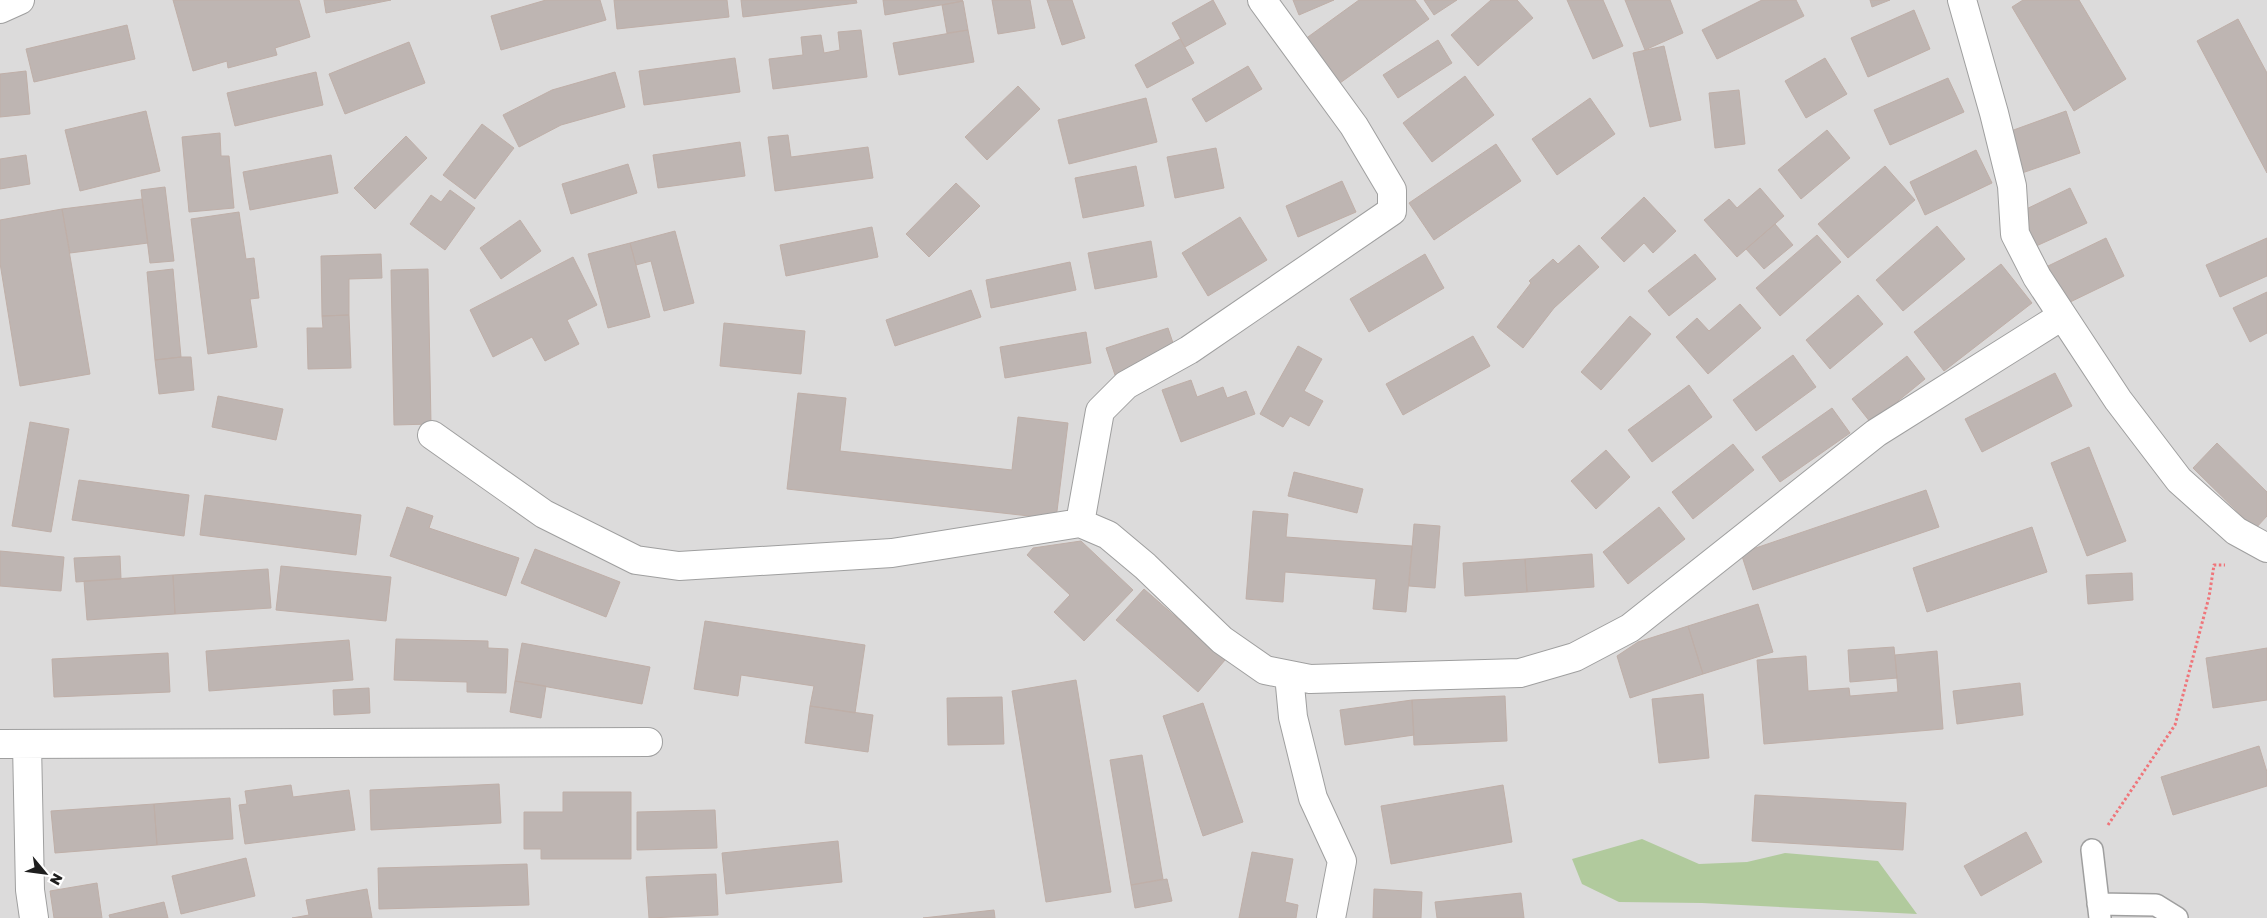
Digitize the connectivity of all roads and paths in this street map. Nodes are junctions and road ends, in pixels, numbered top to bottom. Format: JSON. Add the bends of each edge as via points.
{"nodes":[{"id":1,"x":20,"y":0,"type":"edge"},
{"id":2,"x":1262,"y":0,"type":"edge"},
{"id":3,"x":1962,"y":0,"type":"edge"},
{"id":4,"x":0,"y":9,"type":"edge"},
{"id":5,"x":2062,"y":316,"type":"junction"},
{"id":6,"x":432,"y":435,"type":"dead end"},
{"id":7,"x":1080,"y":523,"type":"junction"},
{"id":8,"x":2263,"y":545,"type":"edge"},
{"id":9,"x":1290,"y":675,"type":"junction"},
{"id":10,"x":648,"y":742,"type":"dead end"},
{"id":11,"x":0,"y":744,"type":"edge"},
{"id":12,"x":27,"y":744,"type":"junction"},
{"id":13,"x":2092,"y":850,"type":"joint"},
{"id":14,"x":2099,"y":911,"type":"edge"},
{"id":15,"x":34,"y":918,"type":"edge"},
{"id":16,"x":1330,"y":918,"type":"edge"},
{"id":17,"x":2177,"y":918,"type":"edge"}],
"edges":[{"from":1,"to":4,"type":"street"},
{"from":2,"to":7,"type":"street","via":[[1354,126],[1392,190],[1392,211],[1189,350],[1126,385],[1100,411]]},
{"from":3,"to":5,"type":"street","via":[[2012,186],[2015,234]]},
{"from":5,"to":8,"type":"street","via":[[2118,400],[2179,480],[2236,531]]},
{"from":5,"to":9,"type":"street","via":[[1876,434],[1630,628],[1575,657],[1520,673],[1310,679]]},
{"from":6,"to":7,"type":"street","via":[[544,514],[636,560],[679,566],[892,554]]},
{"from":7,"to":9,"type":"street","via":[[1108,535],[1146,566],[1222,640],[1265,670]]},
{"from":8,"to":13,"type":"path","via":[[2246,565],[2214,565],[2207,607],[2175,725]]},
{"from":9,"to":16,"type":"street","via":[[1293,717],[1313,798],[1342,861]]},
{"from":10,"to":12,"type":"street"},
{"from":11,"to":12,"type":"street"},
{"from":12,"to":15,"type":"street","via":[[30,890]]},
{"from":13,"to":14,"type":"lane"},
{"from":14,"to":17,"type":"lane","via":[[2156,905]]}]}
